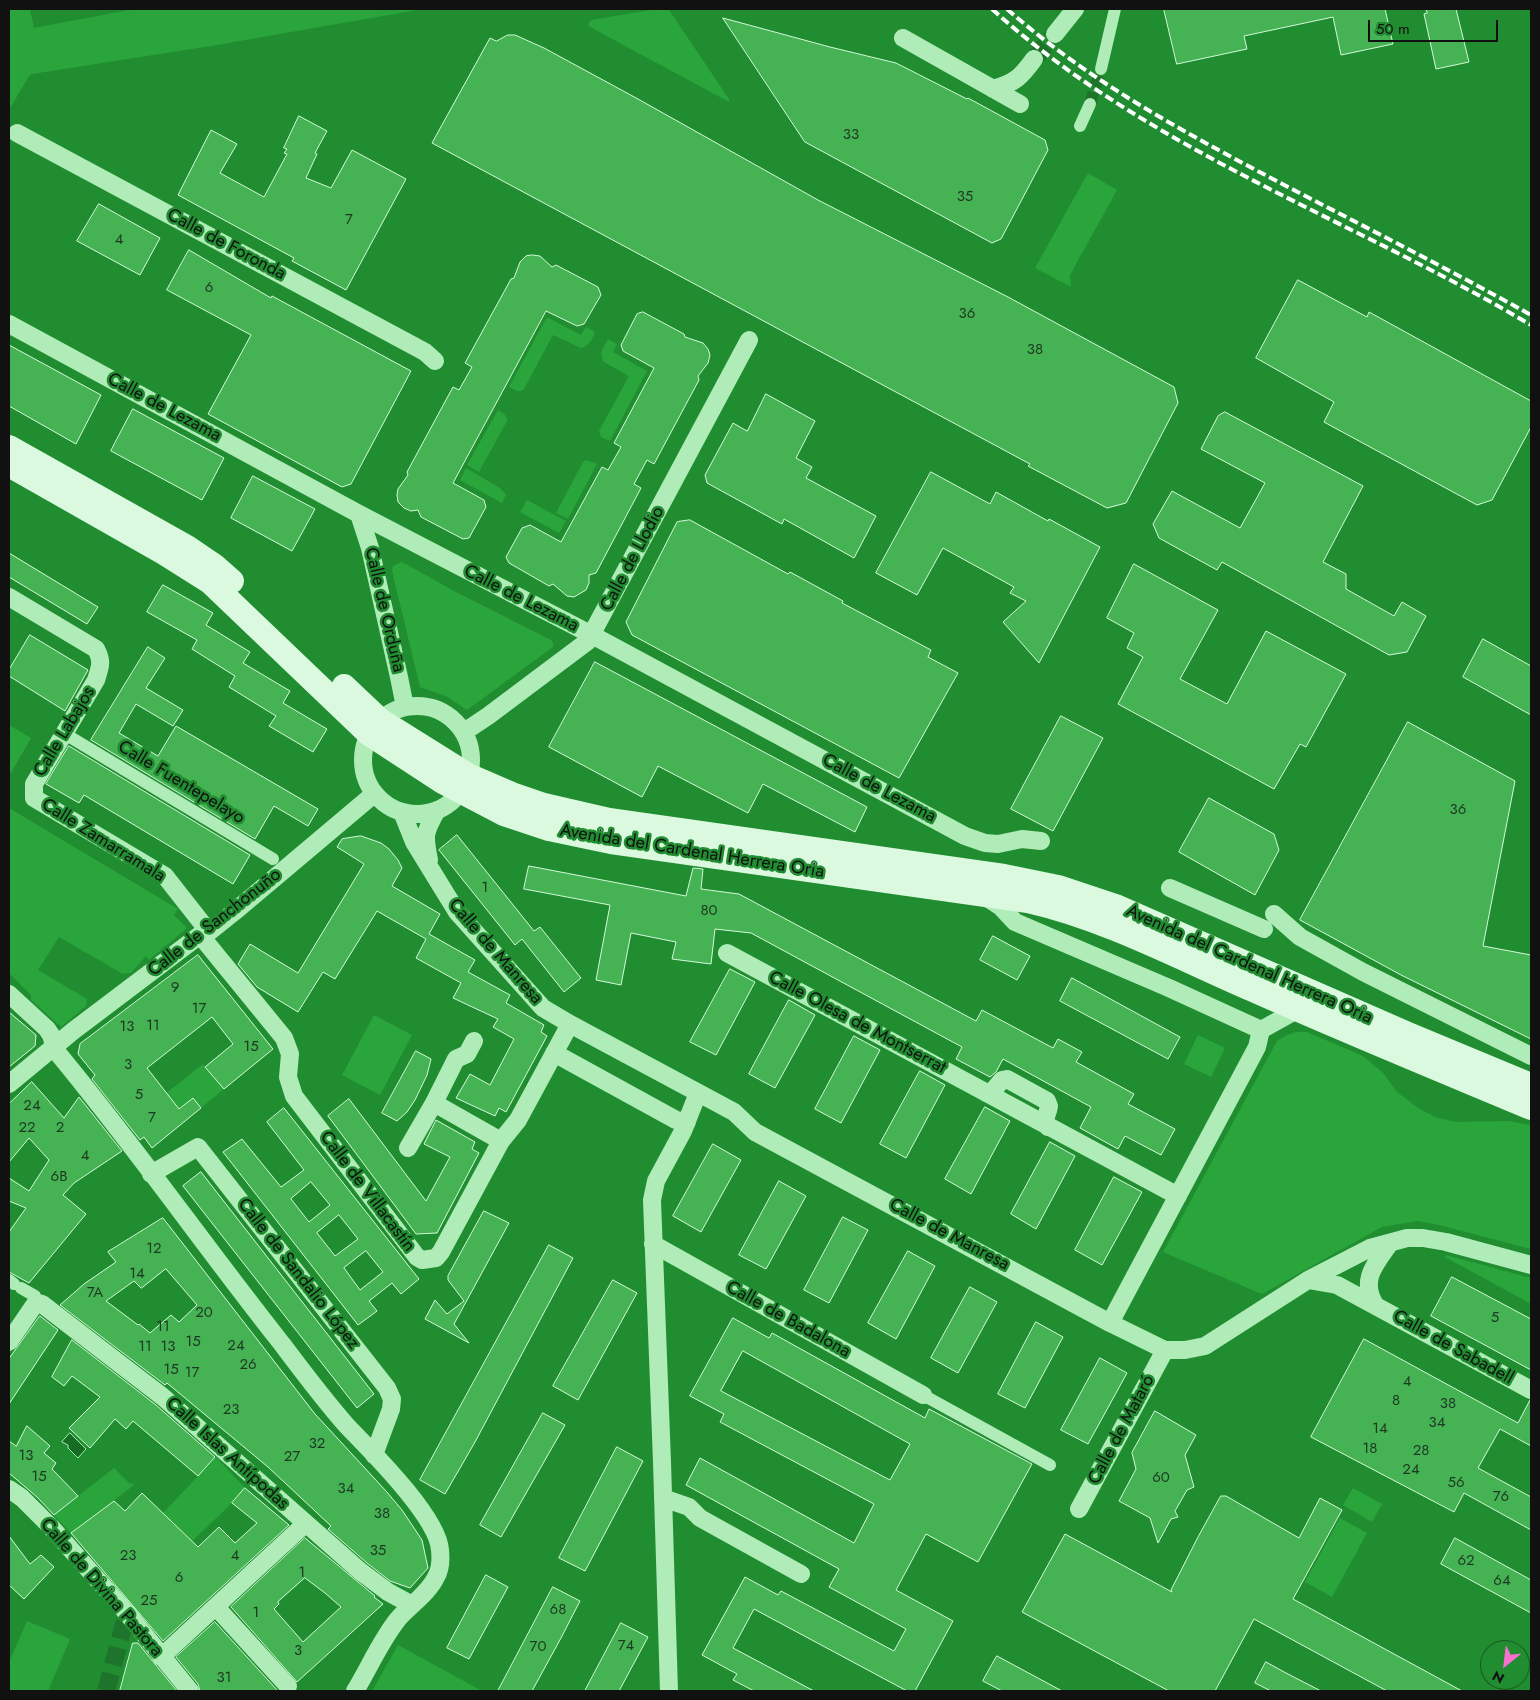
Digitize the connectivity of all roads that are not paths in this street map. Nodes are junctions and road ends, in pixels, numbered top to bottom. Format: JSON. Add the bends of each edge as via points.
{"nodes":[{"id":1,"x":1075,"y":9,"type":"edge"},
{"id":2,"x":1115,"y":9,"type":"edge"},
{"id":3,"x":1055,"y":34,"type":"tunnel mouth"},
{"id":4,"x":903,"y":38,"type":"dead end"},
{"id":5,"x":1034,"y":59,"type":"tunnel mouth"},
{"id":6,"x":1101,"y":69,"type":"tunnel mouth"},
{"id":7,"x":1020,"y":77,"type":"junction"},
{"id":8,"x":993,"y":90,"type":"junction"},
{"id":9,"x":1090,"y":104,"type":"tunnel mouth"},
{"id":10,"x":1080,"y":126,"type":"dead end"},
{"id":11,"x":17,"y":133,"type":"dead end"},
{"id":12,"x":9,"y":324,"type":"edge"},
{"id":13,"x":749,"y":340,"type":"dead end"},
{"id":14,"x":434,"y":361,"type":"dead end"},
{"id":15,"x":9,"y":447,"type":"edge"},
{"id":16,"x":9,"y":465,"type":"edge"},
{"id":17,"x":359,"y":514,"type":"junction"},
{"id":18,"x":9,"y":597,"type":"edge"},
{"id":19,"x":592,"y":635,"type":"junction"},
{"id":20,"x":405,"y":707,"type":"junction"},
{"id":21,"x":374,"y":727,"type":"junction"},
{"id":22,"x":464,"y":732,"type":"junction"},
{"id":23,"x":70,"y":737,"type":"dead end"},
{"id":24,"x":464,"y":783,"type":"junction"},
{"id":25,"x":374,"y":794,"type":"junction"},
{"id":26,"x":34,"y":798,"type":"joint"},
{"id":27,"x":437,"y":810,"type":"junction"},
{"id":28,"x":402,"y":812,"type":"junction"},
{"id":29,"x":1041,"y":841,"type":"dead end"},
{"id":30,"x":273,"y":859,"type":"dead end"},
{"id":31,"x":959,"y":869,"type":"junction"},
{"id":32,"x":432,"y":871,"type":"junction"},
{"id":33,"x":1170,"y":888,"type":"dead end"},
{"id":34,"x":982,"y":895,"type":"junction"},
{"id":35,"x":205,"y":933,"type":"junction"},
{"id":36,"x":727,"y":953,"type":"dead end"},
{"id":37,"x":9,"y":994,"type":"edge"},
{"id":38,"x":1297,"y":1010,"type":"junction"},
{"id":39,"x":570,"y":1024,"type":"junction"},
{"id":40,"x":1261,"y":1030,"type":"junction"},
{"id":41,"x":474,"y":1041,"type":"dead end"},
{"id":42,"x":54,"y":1047,"type":"junction"},
{"id":43,"x":554,"y":1053,"type":"junction"},
{"id":44,"x":1531,"y":1056,"type":"edge"},
{"id":45,"x":9,"y":1084,"type":"edge"},
{"id":46,"x":1531,"y":1085,"type":"edge"},
{"id":47,"x":698,"y":1093,"type":"junction"},
{"id":48,"x":434,"y":1103,"type":"junction"},
{"id":49,"x":1531,"y":1108,"type":"edge"},
{"id":50,"x":687,"y":1122,"type":"junction"},
{"id":51,"x":501,"y":1141,"type":"junction"},
{"id":52,"x":408,"y":1148,"type":"dead end"},
{"id":53,"x":151,"y":1174,"type":"junction"},
{"id":54,"x":1178,"y":1196,"type":"junction"},
{"id":55,"x":1390,"y":1243,"type":"junction"},
{"id":56,"x":653,"y":1244,"type":"junction"},
{"id":57,"x":1531,"y":1265,"type":"edge"},
{"id":58,"x":1308,"y":1280,"type":"junction"},
{"id":59,"x":14,"y":1284,"type":"edge"},
{"id":60,"x":38,"y":1300,"type":"junction"},
{"id":61,"x":1375,"y":1305,"type":"junction"},
{"id":62,"x":1110,"y":1323,"type":"junction"},
{"id":63,"x":9,"y":1342,"type":"edge"},
{"id":64,"x":1165,"y":1350,"type":"junction"},
{"id":65,"x":1531,"y":1390,"type":"edge"},
{"id":66,"x":923,"y":1395,"type":"joint"},
{"id":67,"x":374,"y":1455,"type":"junction"},
{"id":68,"x":1050,"y":1465,"type":"dead end"},
{"id":69,"x":9,"y":1488,"type":"edge"},
{"id":70,"x":663,"y":1498,"type":"junction"},
{"id":71,"x":1079,"y":1509,"type":"dead end"},
{"id":72,"x":306,"y":1524,"type":"junction"},
{"id":73,"x":800,"y":1574,"type":"dead end"},
{"id":74,"x":412,"y":1605,"type":"junction"},
{"id":75,"x":216,"y":1607,"type":"junction"},
{"id":76,"x":161,"y":1657,"type":"junction"},
{"id":77,"x":288,"y":1686,"type":"dead end"},
{"id":78,"x":190,"y":1691,"type":"edge"},
{"id":79,"x":354,"y":1691,"type":"edge"},
{"id":80,"x":668,"y":1691,"type":"edge"}],
"edges":[{"from":1,"to":3,"type":"street"},
{"from":2,"to":6,"type":"street"},
{"from":4,"to":8,"type":"street"},
{"from":5,"to":7,"type":"street"},
{"from":7,"to":8,"type":"street"},
{"from":7,"to":8,"type":"street","via":[[1020,104]]},
{"from":9,"to":10,"type":"street"},
{"from":11,"to":14,"type":"street","name":"Calle de Foronda","via":[[425,352]]},
{"from":12,"to":17,"type":"street","name":"Calle de Lezama"},
{"from":13,"to":19,"type":"street","name":"Calle de Llodio"},
{"from":15,"to":21,"type":"main road","name":"Avenida del Cardenal Herrera Oria","via":[[202,556],[239,587]]},
{"from":16,"to":21,"type":"main road","name":"Avenida del Cardenal Herrera Oria","via":[[210,582]]},
{"from":17,"to":19,"type":"street","name":"Calle de Lezama"},
{"from":17,"to":20,"type":"street","name":"Calle de Orduña","via":[[370,548]]},
{"from":18,"to":26,"type":"street","name":"Calle Labajos","via":[[96,649],[101,657],[96,680],[34,784]]},
{"from":19,"to":22,"type":"street","name":"Calle de Llodio","via":[[572,654]]},
{"from":19,"to":29,"type":"street","name":"Calle de Lezama","via":[[965,836],[998,844],[1022,839]]},
{"from":20,"to":21,"type":"street","via":[[397,709]]},
{"from":20,"to":22,"type":"street","via":[[436,708],[456,721]]},
{"from":21,"to":24,"type":"main road","name":"Avenida del Cardenal Herrera Oria"},
{"from":21,"to":25,"type":"street","via":[[365,745],[363,760],[365,778]]},
{"from":22,"to":24,"type":"street","via":[[471,765]]},
{"from":23,"to":30,"type":"street","name":"Calle Fuentepelayo"},
{"from":24,"to":27,"type":"street","via":[[448,805]]},
{"from":24,"to":31,"type":"main road","name":"Avenida del Cardenal Herrera Oria","via":[[587,816]]},
{"from":24,"to":34,"type":"main road","name":"Avenida del Cardenal Herrera Oria","via":[[504,814],[579,836]]},
{"from":25,"to":28,"type":"street"},
{"from":25,"to":35,"type":"street","name":"Calle de Sanchonuño"},
{"from":26,"to":35,"type":"street","name":"Calle Zamarramala","via":[[165,876]]},
{"from":27,"to":28,"type":"street","via":[[420,814]]},
{"from":27,"to":32,"type":"street","via":[[425,840]]},
{"from":28,"to":32,"type":"street","via":[[414,842]]},
{"from":31,"to":34,"type":"street","name":"Avenida del Cardenal Herrera Oria"},
{"from":31,"to":46,"type":"main road","name":"Avenida del Cardenal Herrera Oria","via":[[1029,880],[1111,904]]},
{"from":32,"to":39,"type":"street","name":"Calle de Manresa","via":[[447,898],[469,926],[543,1008]]},
{"from":33,"to":44,"type":"street","via":[[1269,921]]},
{"from":34,"to":38,"type":"main road","name":"Avenida del Cardenal Herrera Oria","via":[[1028,901],[1089,918]]},
{"from":34,"to":40,"type":"street","name":"Avenida del Cardenal Herrera Oria","via":[[1015,922]]},
{"from":35,"to":42,"type":"street","name":"Calle de Sanchonuño"},
{"from":35,"to":51,"type":"street","name":"Calle de Villacastín","via":[[284,1038],[290,1054],[288,1077],[294,1096],[416,1257],[430,1260],[441,1252]]},
{"from":36,"to":54,"type":"street","name":"Calle Olesa de Montserrat"},
{"from":37,"to":42,"type":"street","via":[[47,1029]]},
{"from":38,"to":40,"type":"street"},
{"from":38,"to":49,"type":"main road","name":"Avenida del Cardenal Herrera Oria"},
{"from":39,"to":43,"type":"street","name":"Calle de Villacastín"},
{"from":39,"to":47,"type":"street","name":"Calle de Manresa"},
{"from":40,"to":54,"type":"street","via":[[1257,1047]]},
{"from":41,"to":48,"type":"street","via":[[467,1054],[456,1059]]},
{"from":42,"to":45,"type":"street","name":"Calle de Sanchonuño"},
{"from":42,"to":53,"type":"street","via":[[123,1133]]},
{"from":43,"to":50,"type":"street","via":[[676,1120]]},
{"from":43,"to":51,"type":"street","name":"Calle de Villacastín","via":[[518,1120]]},
{"from":47,"to":50,"type":"street"},
{"from":47,"to":62,"type":"street","name":"Calle de Manresa","via":[[734,1112],[756,1132]]},
{"from":48,"to":51,"type":"street"},
{"from":48,"to":52,"type":"street"},
{"from":50,"to":56,"type":"street","via":[[656,1181],[652,1200]]},
{"from":53,"to":67,"type":"street","via":[[336,1413]]},
{"from":53,"to":67,"type":"street","name":"Calle de Sandalio López","via":[[198,1146],[387,1388],[392,1399],[390,1410]]},
{"from":54,"to":62,"type":"street"},
{"from":55,"to":57,"type":"street","name":"Calle de Manresa","via":[[1407,1238],[1446,1242]]},
{"from":55,"to":58,"type":"street","name":"Calle de Manresa","via":[[1370,1248]]},
{"from":55,"to":61,"type":"street","name":"Calle de Sabadell","via":[[1370,1275],[1368,1286]]},
{"from":56,"to":66,"type":"street","name":"Calle de Badalona"},
{"from":56,"to":70,"type":"street"},
{"from":58,"to":61,"type":"street","name":"Calle de Sabadell","via":[[1337,1285]]},
{"from":58,"to":64,"type":"street","name":"Calle de Manresa","via":[[1205,1346]]},
{"from":59,"to":60,"type":"street","name":"Calle Islas Antípodas"},
{"from":60,"to":63,"type":"street"},
{"from":60,"to":72,"type":"street","name":"Calle Islas Antípodas","via":[[163,1397]]},
{"from":61,"to":65,"type":"street","name":"Calle de Sabadell"},
{"from":62,"to":64,"type":"street","name":"Calle de Manresa"},
{"from":64,"to":71,"type":"street","name":"Calle de Mataró"},
{"from":66,"to":68,"type":"street"},
{"from":67,"to":74,"type":"street","via":[[424,1515],[440,1547],[440,1569],[435,1580]]},
{"from":69,"to":76,"type":"street","name":"Calle de Divina Pastora","via":[[51,1527]]},
{"from":70,"to":73,"type":"street","via":[[689,1507],[700,1518]]},
{"from":70,"to":80,"type":"street"},
{"from":72,"to":74,"type":"street","name":"Calle Islas Antípodas","via":[[360,1571]]},
{"from":72,"to":75,"type":"street"},
{"from":74,"to":79,"type":"street","via":[[394,1624]]},
{"from":75,"to":76,"type":"street"},
{"from":75,"to":77,"type":"street"},
{"from":76,"to":78,"type":"street","name":"Calle de Divina Pastora"}]}
